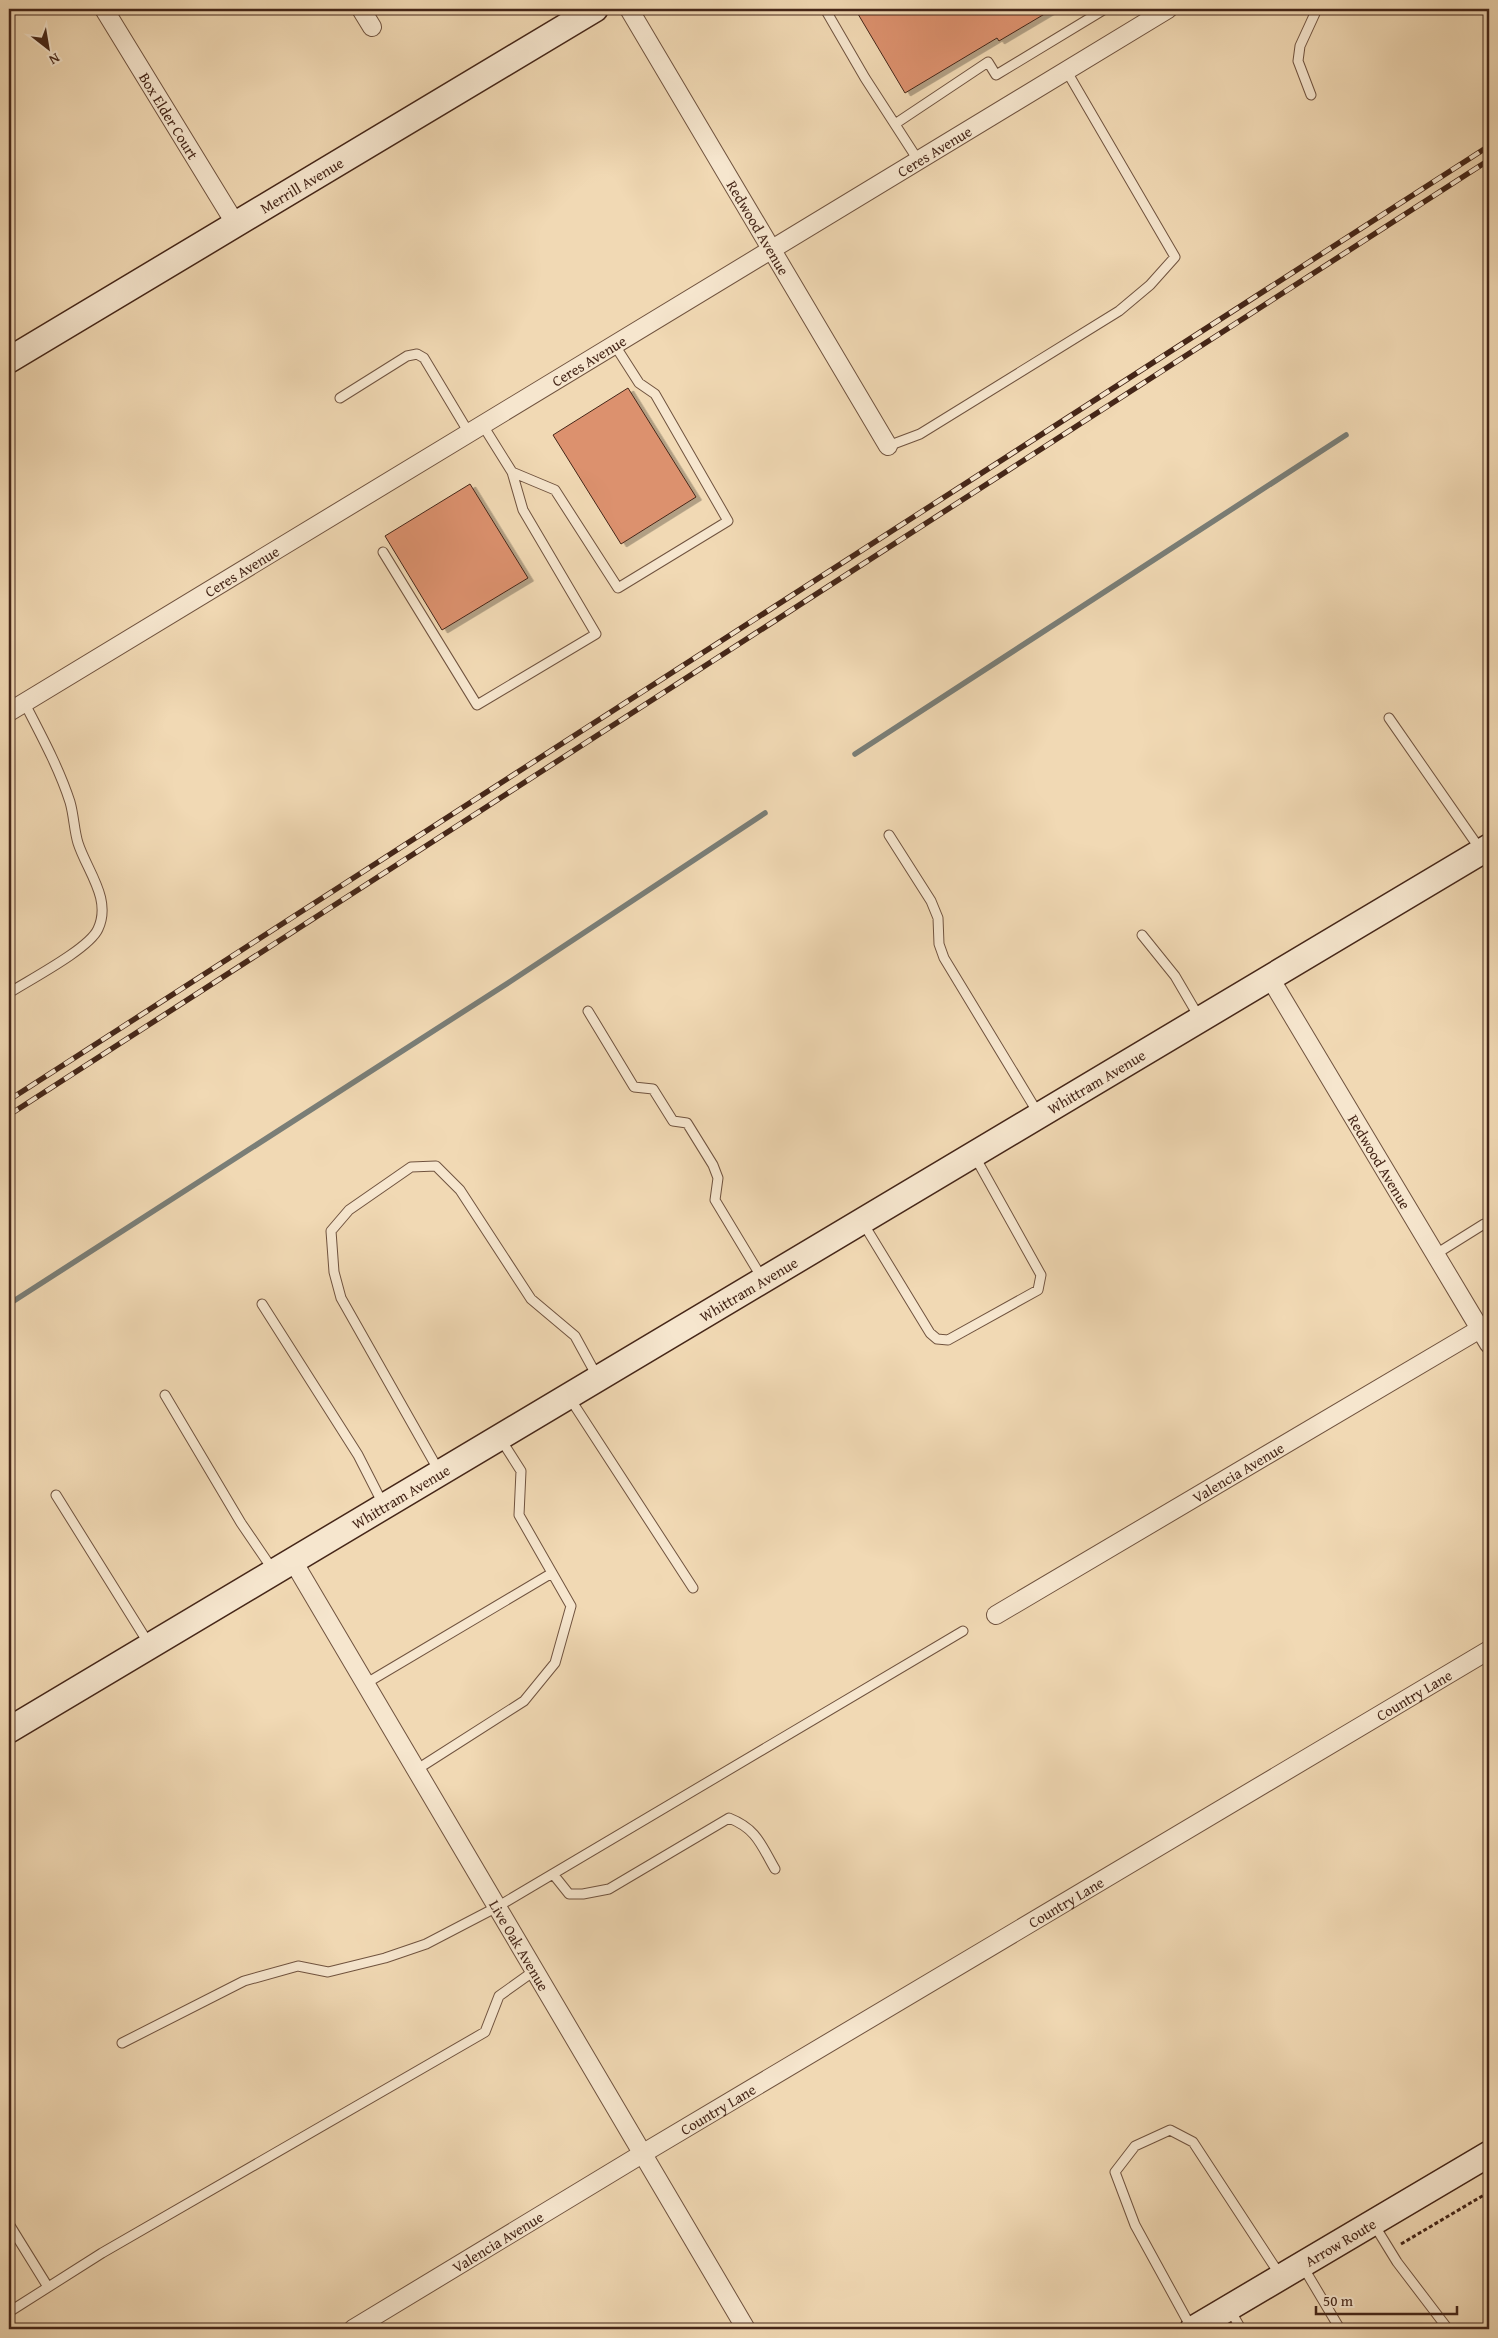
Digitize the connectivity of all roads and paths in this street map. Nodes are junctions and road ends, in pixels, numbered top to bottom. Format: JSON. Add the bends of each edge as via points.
{"nodes":[{"id":1,"x":104,"y":9,"type":"edge"},
{"id":2,"x":361,"y":9,"type":"edge"},
{"id":3,"x":595,"y":9,"type":"edge"},
{"id":4,"x":629,"y":9,"type":"edge"},
{"id":5,"x":825,"y":9,"type":"edge"},
{"id":6,"x":1105,"y":9,"type":"edge"},
{"id":7,"x":1168,"y":9,"type":"edge"},
{"id":8,"x":1317,"y":9,"type":"edge"},
{"id":9,"x":372,"y":27,"type":"dead end"},
{"id":10,"x":1066,"y":70,"type":"junction"},
{"id":11,"x":1311,"y":95,"type":"dead end"},
{"id":12,"x":895,"y":124,"type":"junction"},
{"id":13,"x":918,"y":160,"type":"junction"},
{"id":14,"x":235,"y":223,"type":"junction"},
{"id":15,"x":770,"y":250,"type":"junction"},
{"id":16,"x":614,"y":344,"type":"junction"},
{"id":17,"x":9,"y":360,"type":"edge"},
{"id":18,"x":340,"y":398,"type":"dead end"},
{"id":19,"x":476,"y":429,"type":"junction"},
{"id":20,"x":888,"y":446,"type":"joint"},
{"id":21,"x":512,"y":472,"type":"junction"},
{"id":22,"x":383,"y":552,"type":"dead end"},
{"id":23,"x":24,"y":702,"type":"junction"},
{"id":24,"x":9,"y":712,"type":"edge"},
{"id":25,"x":1389,"y":718,"type":"dead end"},
{"id":26,"x":889,"y":836,"type":"dead end"},
{"id":27,"x":1485,"y":849,"type":"edge"},
{"id":28,"x":1142,"y":936,"type":"dead end"},
{"id":29,"x":1270,"y":978,"type":"junction"},
{"id":30,"x":9,"y":993,"type":"edge"},
{"id":31,"x":588,"y":1011,"type":"dead end"},
{"id":32,"x":1201,"y":1019,"type":"junction"},
{"id":33,"x":1039,"y":1116,"type":"junction"},
{"id":34,"x":974,"y":1155,"type":"junction"},
{"id":35,"x":862,"y":1221,"type":"junction"},
{"id":36,"x":1484,"y":1224,"type":"dead end"},
{"id":37,"x":1436,"y":1254,"type":"junction"},
{"id":38,"x":764,"y":1280,"type":"junction"},
{"id":39,"x":262,"y":1304,"type":"dead end"},
{"id":40,"x":1485,"y":1336,"type":"edge"},
{"id":41,"x":599,"y":1379,"type":"junction"},
{"id":42,"x":165,"y":1395,"type":"dead end"},
{"id":43,"x":569,"y":1397,"type":"junction"},
{"id":44,"x":500,"y":1438,"type":"junction"},
{"id":45,"x":441,"y":1473,"type":"junction"},
{"id":46,"x":56,"y":1495,"type":"dead end"},
{"id":47,"x":385,"y":1506,"type":"junction"},
{"id":48,"x":283,"y":1567,"type":"junction"},
{"id":49,"x":552,"y":1573,"type":"junction"},
{"id":50,"x":693,"y":1588,"type":"dead end"},
{"id":51,"x":996,"y":1615,"type":"dead end"},
{"id":52,"x":963,"y":1631,"type":"dead end"},
{"id":53,"x":151,"y":1646,"type":"junction"},
{"id":54,"x":1489,"y":1650,"type":"edge"},
{"id":55,"x":364,"y":1684,"type":"junction"},
{"id":56,"x":9,"y":1730,"type":"edge"},
{"id":57,"x":416,"y":1770,"type":"junction"},
{"id":58,"x":775,"y":1869,"type":"dead end"},
{"id":59,"x":553,"y":1874,"type":"junction"},
{"id":60,"x":497,"y":1908,"type":"junction"},
{"id":61,"x":534,"y":1971,"type":"junction"},
{"id":62,"x":122,"y":2044,"type":"dead end"},
{"id":63,"x":642,"y":2154,"type":"junction"},
{"id":64,"x":1488,"y":2159,"type":"edge"},
{"id":65,"x":1489,"y":2192,"type":"edge"},
{"id":66,"x":1372,"y":2223,"type":"junction"},
{"id":67,"x":9,"y":2224,"type":"edge"},
{"id":68,"x":1390,"y":2251,"type":"junction"},
{"id":69,"x":1302,"y":2265,"type":"junction"},
{"id":70,"x":1281,"y":2277,"type":"junction"},
{"id":71,"x":48,"y":2287,"type":"junction"},
{"id":72,"x":1229,"y":2308,"type":"junction"},
{"id":73,"x":9,"y":2312,"type":"edge"},
{"id":74,"x":353,"y":2329,"type":"edge"},
{"id":75,"x":746,"y":2329,"type":"edge"},
{"id":76,"x":1192,"y":2329,"type":"edge"},
{"id":77,"x":1242,"y":2329,"type":"edge"},
{"id":78,"x":1340,"y":2329,"type":"edge"},
{"id":79,"x":1448,"y":2329,"type":"edge"}],
"edges":[{"from":1,"to":14,"type":"street","name":"Box Elder Court"},
{"from":2,"to":9,"type":"street"},
{"from":3,"to":14,"type":"street","name":"Merrill Avenue"},
{"from":4,"to":15,"type":"street","name":"Redwood Avenue"},
{"from":5,"to":12,"type":"lane"},
{"from":6,"to":12,"type":"lane","via":[[996,75],[988,62]]},
{"from":7,"to":10,"type":"street","name":"Ceres Avenue"},
{"from":8,"to":11,"type":"lane","via":[[1300,46],[1298,61]]},
{"from":10,"to":13,"type":"street","name":"Ceres Avenue"},
{"from":10,"to":20,"type":"lane","via":[[1175,257],[1150,285],[1119,311],[920,434]]},
{"from":12,"to":13,"type":"lane"},
{"from":13,"to":15,"type":"street","name":"Ceres Avenue"},
{"from":14,"to":17,"type":"street","name":"Merrill Avenue"},
{"from":15,"to":16,"type":"street","name":"Ceres Avenue"},
{"from":15,"to":20,"type":"street","name":"Redwood Avenue"},
{"from":16,"to":19,"type":"street","name":"Ceres Avenue"},
{"from":16,"to":21,"type":"lane","via":[[639,383],[655,394],[728,521],[618,588],[554,490]]},
{"from":18,"to":19,"type":"lane","via":[[407,356],[417,354],[424,358]]},
{"from":19,"to":21,"type":"lane"},
{"from":19,"to":23,"type":"street","name":"Ceres Avenue"},
{"from":21,"to":22,"type":"lane","via":[[523,510],[596,634],[477,705]]},
{"from":23,"to":24,"type":"street","name":"Ceres Avenue"},
{"from":23,"to":30,"type":"lane","via":[[70,803],[78,844],[99,888],[102,913],[98,931],[78,950]]},
{"from":25,"to":27,"type":"lane"},
{"from":26,"to":33,"type":"lane","via":[[931,901],[938,918],[939,944],[944,958]]},
{"from":27,"to":29,"type":"street","name":"Whittram Avenue"},
{"from":28,"to":32,"type":"lane","via":[[1175,976]]},
{"from":29,"to":32,"type":"street","name":"Whittram Avenue"},
{"from":29,"to":37,"type":"street","name":"Redwood Avenue"},
{"from":31,"to":38,"type":"lane","via":[[634,1087],[654,1089],[673,1121],[687,1123],[718,1178],[715,1200]]},
{"from":32,"to":33,"type":"street","name":"Whittram Avenue"},
{"from":33,"to":34,"type":"street","name":"Whittram Avenue"},
{"from":34,"to":35,"type":"street","name":"Whittram Avenue"},
{"from":34,"to":35,"type":"lane","via":[[1041,1275],[1038,1290],[948,1340],[937,1339],[930,1333]]},
{"from":35,"to":38,"type":"street","name":"Whittram Avenue"},
{"from":36,"to":37,"type":"lane"},
{"from":37,"to":40,"type":"street","name":"Redwood Avenue"},
{"from":38,"to":41,"type":"street","name":"Whittram Avenue"},
{"from":39,"to":47,"type":"lane","via":[[358,1455]]},
{"from":40,"to":51,"type":"street","name":"Valencia Avenue"},
{"from":41,"to":43,"type":"street","name":"Whittram Avenue"},
{"from":41,"to":45,"type":"lane","via":[[575,1336],[531,1299],[460,1190],[436,1166],[411,1167],[349,1210],[331,1231],[334,1272],[341,1298]]},
{"from":42,"to":48,"type":"lane"},
{"from":43,"to":44,"type":"street","name":"Whittram Avenue"},
{"from":43,"to":50,"type":"lane"},
{"from":44,"to":45,"type":"street","name":"Whittram Avenue"},
{"from":44,"to":49,"type":"lane","via":[[521,1471],[519,1515]]},
{"from":45,"to":47,"type":"street","name":"Whittram Avenue"},
{"from":46,"to":53,"type":"lane"},
{"from":47,"to":48,"type":"street","name":"Whittram Avenue"},
{"from":48,"to":53,"type":"street","name":"Whittram Avenue"},
{"from":48,"to":55,"type":"street","name":"Live Oak Avenue"},
{"from":49,"to":55,"type":"lane"},
{"from":49,"to":57,"type":"lane","via":[[571,1606],[555,1663],[524,1702]]},
{"from":52,"to":59,"type":"lane"},
{"from":53,"to":56,"type":"street","name":"Whittram Avenue"},
{"from":54,"to":63,"type":"street","name":"Country Lane"},
{"from":55,"to":57,"type":"street","name":"Live Oak Avenue"},
{"from":57,"to":60,"type":"street","name":"Live Oak Avenue"},
{"from":58,"to":59,"type":"lane","via":[[746,1825],[729,1818],[609,1889],[569,1894]]},
{"from":59,"to":60,"type":"lane"},
{"from":60,"to":61,"type":"street","name":"Live Oak Avenue"},
{"from":60,"to":62,"type":"lane","via":[[426,1944],[385,1958],[328,1972],[298,1966],[244,1981]]},
{"from":61,"to":63,"type":"street","name":"Live Oak Avenue"},
{"from":61,"to":71,"type":"lane","via":[[499,1996],[485,2032]]},
{"from":63,"to":74,"type":"street","name":"Valencia Avenue"},
{"from":63,"to":75,"type":"street","name":"Live Oak Avenue"},
{"from":64,"to":66,"type":"street","name":"Arrow Route"},
{"from":65,"to":68,"type":"path"},
{"from":66,"to":68,"type":"lane"},
{"from":66,"to":69,"type":"street","name":"Arrow Route"},
{"from":67,"to":71,"type":"lane"},
{"from":68,"to":79,"type":"lane"},
{"from":69,"to":70,"type":"street","name":"Arrow Route"},
{"from":69,"to":78,"type":"lane"},
{"from":70,"to":72,"type":"street","name":"Arrow Route"},
{"from":70,"to":76,"type":"lane","via":[[1193,2142],[1170,2130],[1135,2146],[1115,2172],[1135,2225]]},
{"from":71,"to":73,"type":"lane"},
{"from":72,"to":76,"type":"street","name":"Arrow Route"},
{"from":72,"to":77,"type":"lane"}]}
